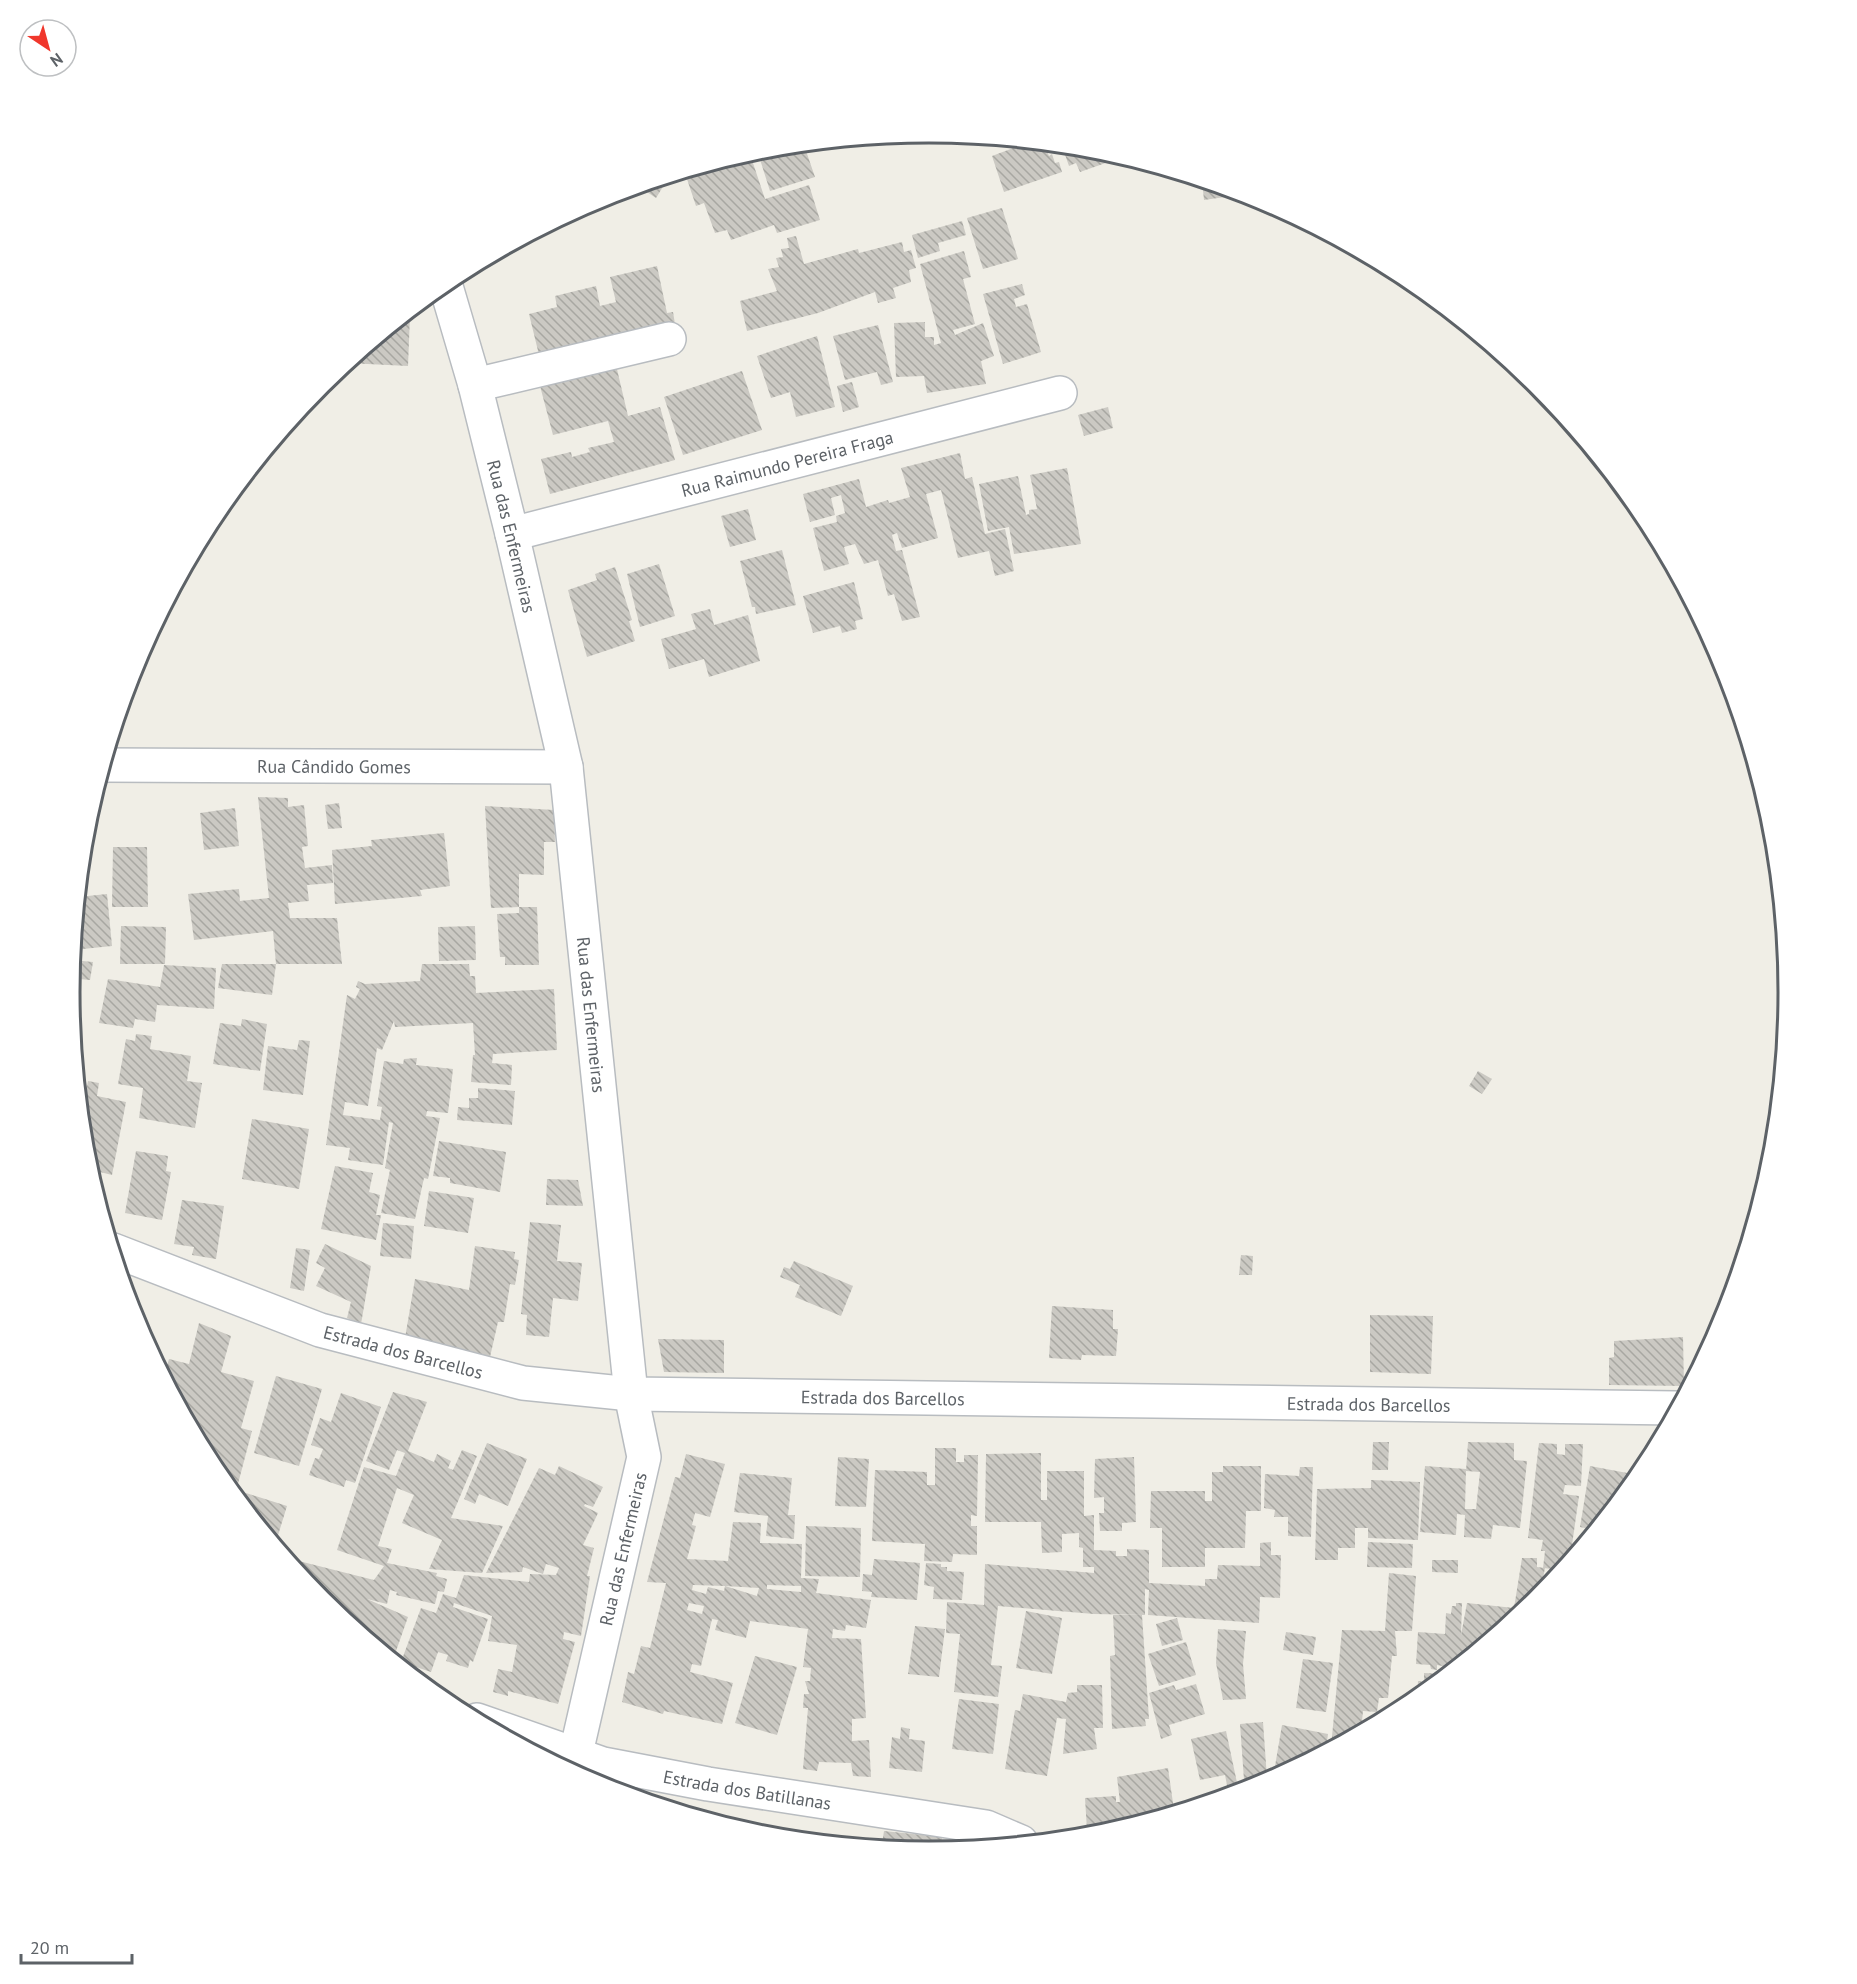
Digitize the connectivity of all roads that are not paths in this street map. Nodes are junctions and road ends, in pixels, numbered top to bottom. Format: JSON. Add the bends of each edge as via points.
{"nodes":[{"id":1,"x":448,"y":293,"type":"edge"},
{"id":2,"x":669,"y":339,"type":"dead end"},
{"id":3,"x":475,"y":386,"type":"junction"},
{"id":4,"x":1060,"y":393,"type":"dead end"},
{"id":5,"x":512,"y":534,"type":"junction"},
{"id":6,"x":110,"y":765,"type":"edge"},
{"id":7,"x":566,"y":767,"type":"junction"},
{"id":8,"x":121,"y":1253,"type":"edge"},
{"id":9,"x":631,"y":1394,"type":"junction"},
{"id":10,"x":1669,"y":1408,"type":"edge"},
{"id":11,"x":539,"y":1746,"type":"edge"},
{"id":12,"x":591,"y":1767,"type":"edge"},
{"id":13,"x":1009,"y":1837,"type":"edge"}],
"edges":[{"from":1,"to":3,"type":"street","name":"Rua das Enfermeiras"},
{"from":2,"to":3,"type":"street"},
{"from":3,"to":5,"type":"street","name":"Rua das Enfermeiras"},
{"from":4,"to":5,"type":"street","name":"Rua Raimundo Pereira Fraga"},
{"from":5,"to":7,"type":"street","name":"Rua das Enfermeiras"},
{"from":6,"to":7,"type":"street","name":"Rua Cândido Gomes"},
{"from":7,"to":9,"type":"street","name":"Rua das Enfermeiras"},
{"from":8,"to":9,"type":"street","name":"Estrada dos Barcellos","via":[[320,1330],[523,1383]]},
{"from":9,"to":10,"type":"street","name":"Estrada dos Barcellos"},
{"from":9,"to":12,"type":"street","name":"Rua das Enfermeiras","via":[[644,1456]]},
{"from":11,"to":12,"type":"street","name":"Estrada dos Batillanas"},
{"from":12,"to":13,"type":"street","name":"Estrada dos Batillanas","via":[[986,1827]]}]}
